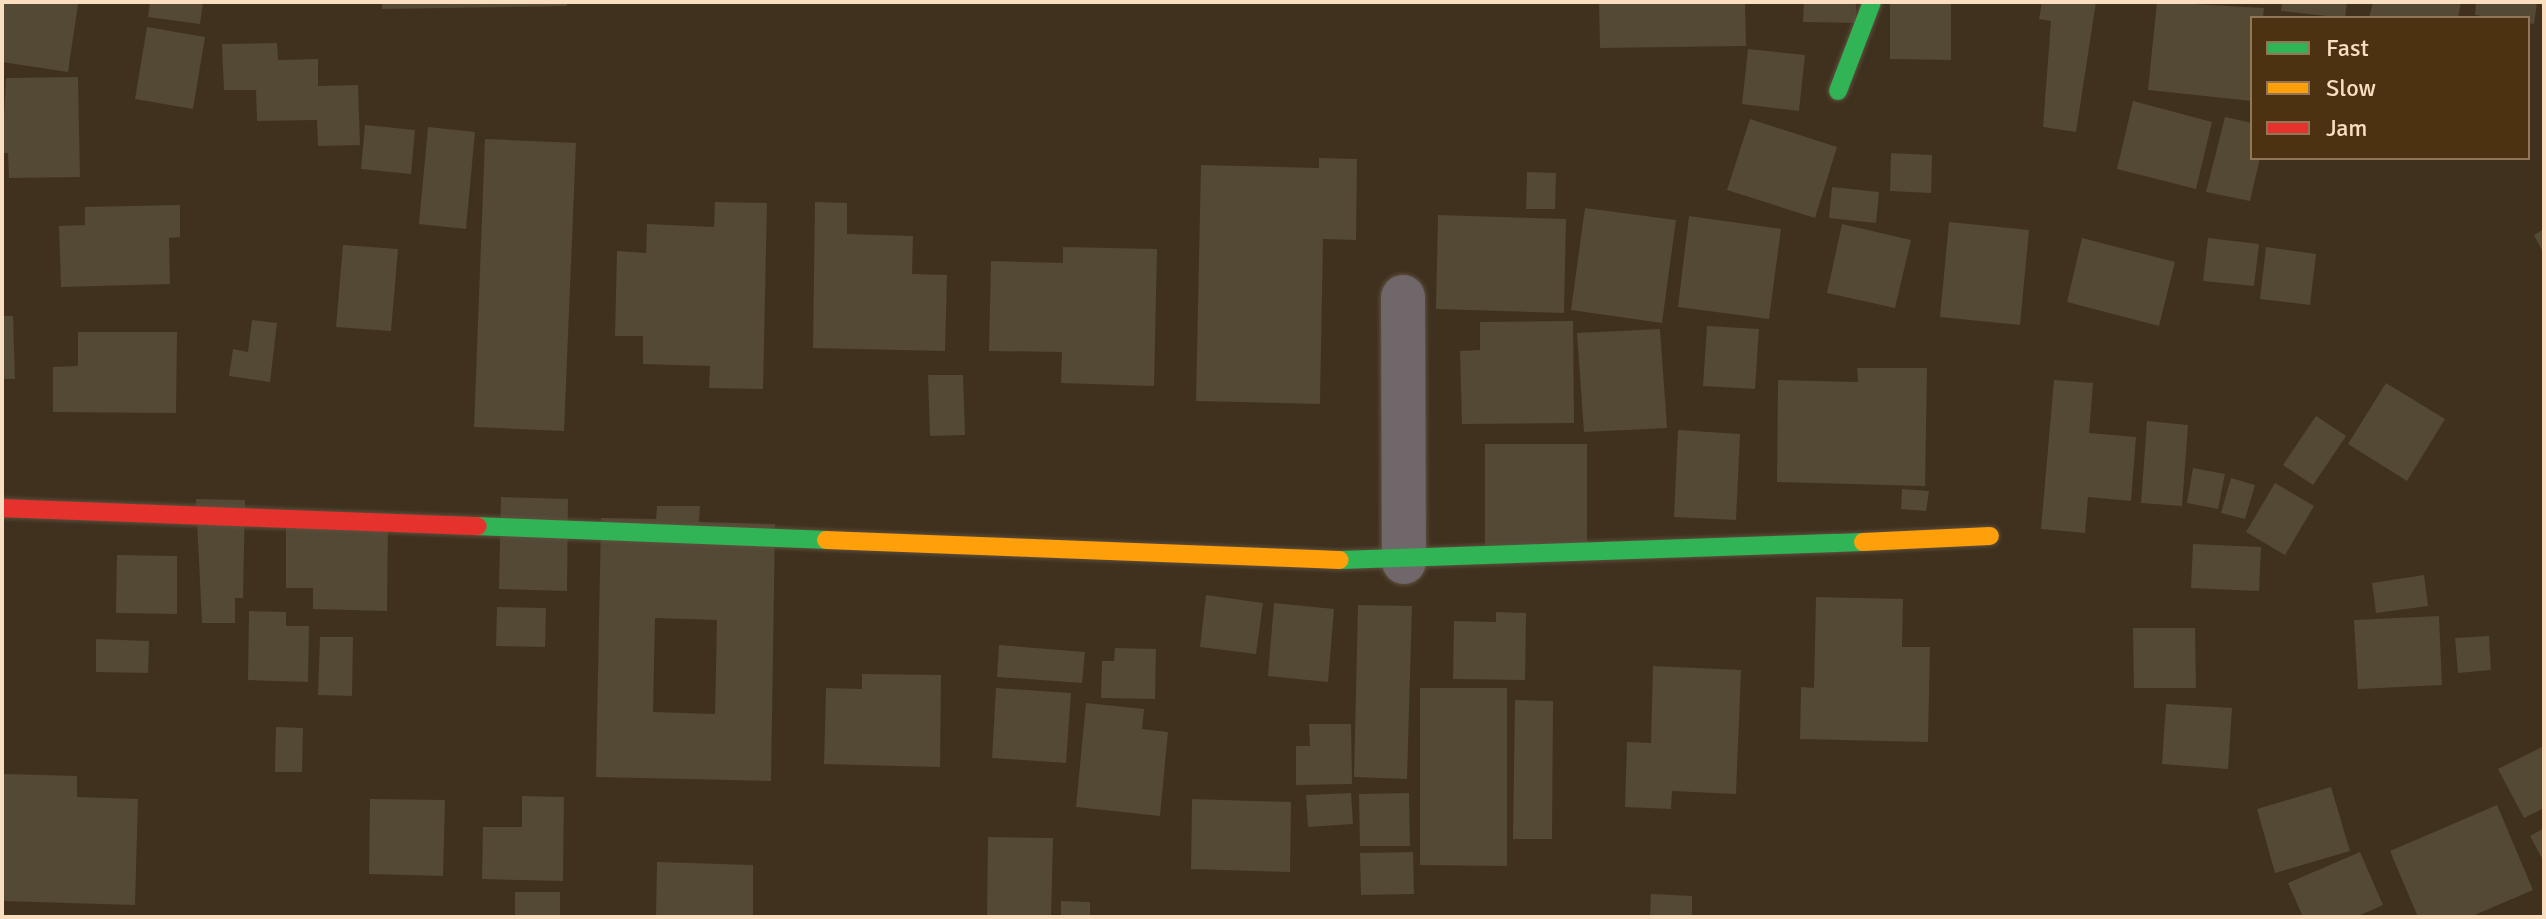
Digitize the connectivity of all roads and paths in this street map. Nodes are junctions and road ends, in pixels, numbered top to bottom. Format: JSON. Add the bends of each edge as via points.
{"nodes":[{"id":1,"x":1872,"y":2,"type":"edge"},
{"id":2,"x":1838,"y":91,"type":"dead end"},
{"id":3,"x":1403,"y":297,"type":"dead end"},
{"id":4,"x":2,"y":508,"type":"edge"},
{"id":5,"x":1990,"y":536,"type":"dead end"},
{"id":6,"x":1404,"y":562,"type":"junction"}],
"edges":[{"from":1,"to":2,"type":"street"},
{"from":3,"to":6,"type":"street"},
{"from":4,"to":6,"type":"street"},
{"from":5,"to":6,"type":"street"}]}
